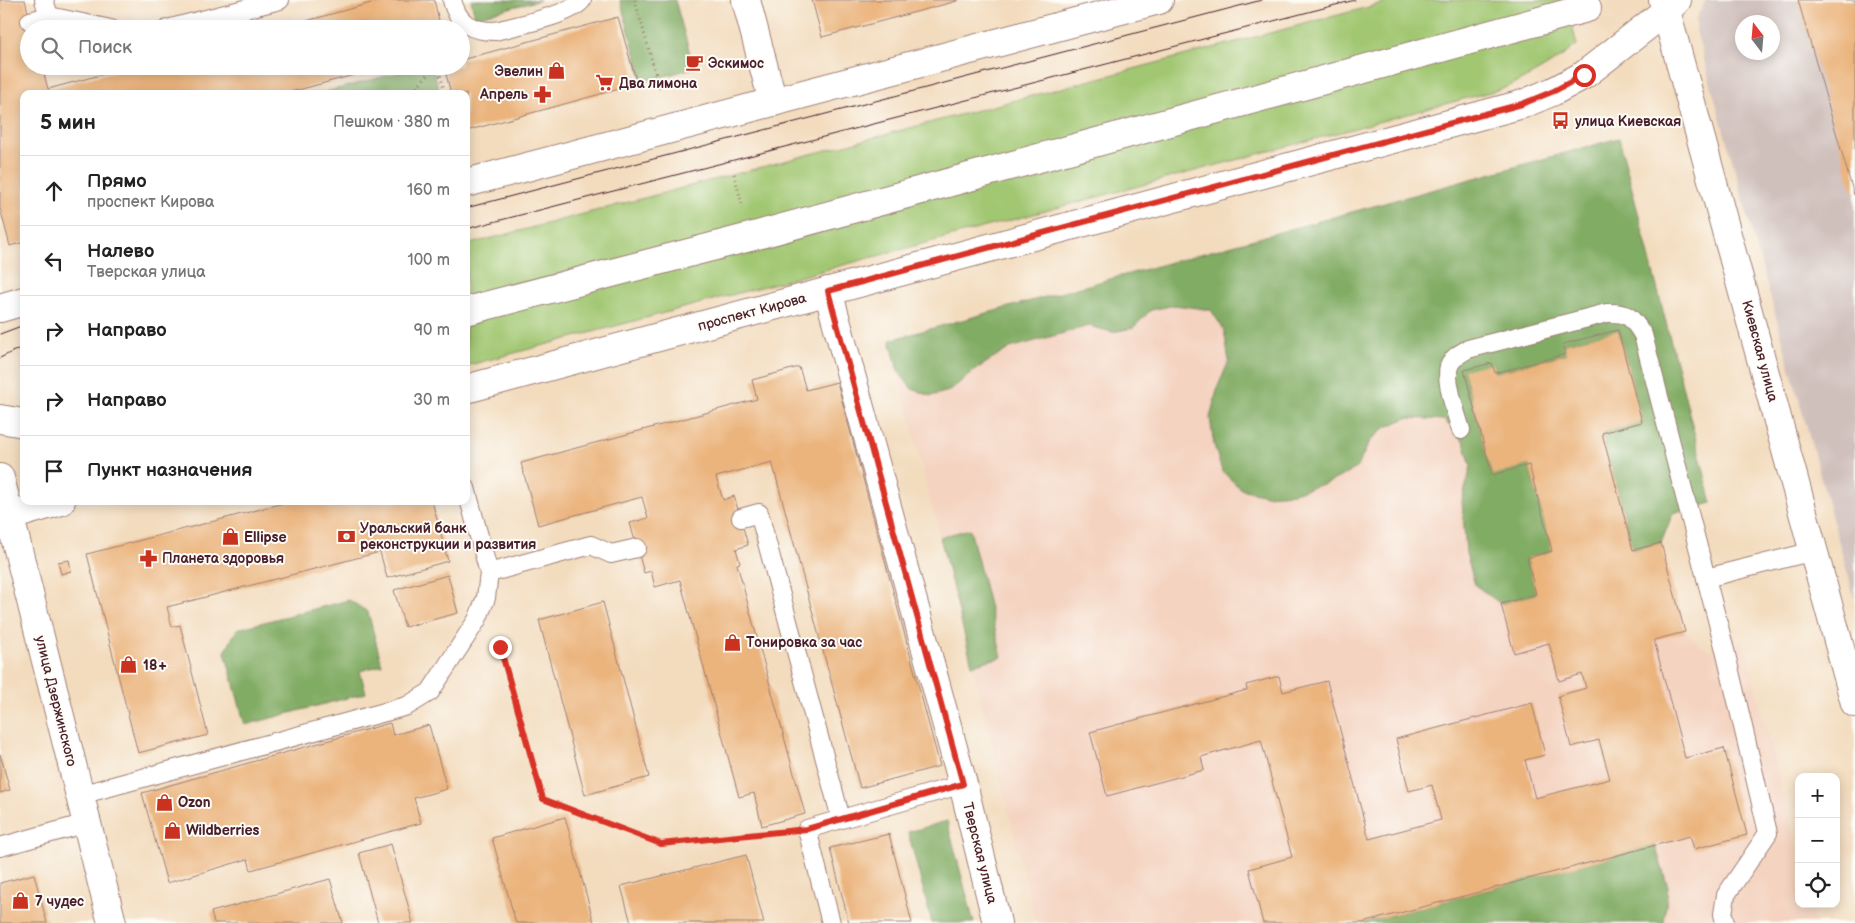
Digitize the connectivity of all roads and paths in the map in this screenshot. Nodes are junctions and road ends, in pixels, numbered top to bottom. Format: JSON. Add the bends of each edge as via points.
{"nodes":[{"id":1,"x":280,"y":0,"type":"edge"},
{"id":2,"x":452,"y":0,"type":"edge"},
{"id":3,"x":582,"y":0,"type":"edge"},
{"id":4,"x":635,"y":0,"type":"edge"},
{"id":5,"x":746,"y":0,"type":"edge"},
{"id":6,"x":1159,"y":0,"type":"edge"},
{"id":7,"x":1668,"y":4,"type":"edge"},
{"id":8,"x":46,"y":8,"type":"edge"},
{"id":9,"x":1587,"y":8,"type":"dead end"},
{"id":10,"x":31,"y":20,"type":"edge"},
{"id":11,"x":83,"y":20,"type":"edge"},
{"id":12,"x":202,"y":20,"type":"edge"},
{"id":13,"x":461,"y":20,"type":"edge"},
{"id":14,"x":470,"y":28,"type":"edge"},
{"id":15,"x":428,"y":75,"type":"edge"},
{"id":16,"x":440,"y":75,"type":"edge"},
{"id":17,"x":414,"y":90,"type":"edge"},
{"id":18,"x":444,"y":90,"type":"edge"},
{"id":19,"x":660,"y":90,"type":"dead end"},
{"id":20,"x":773,"y":102,"type":"junction"},
{"id":21,"x":470,"y":181,"type":"edge"},
{"id":22,"x":828,"y":291,"type":"junction"},
{"id":23,"x":470,"y":310,"type":"edge"},
{"id":24,"x":470,"y":388,"type":"edge"},
{"id":25,"x":0,"y":419,"type":"edge"},
{"id":26,"x":20,"y":422,"type":"edge"},
{"id":27,"x":1461,"y":430,"type":"dead end"},
{"id":28,"x":0,"y":478,"type":"edge"},
{"id":29,"x":470,"y":503,"type":"edge"},
{"id":30,"x":48,"y":505,"type":"edge"},
{"id":31,"x":5,"y":518,"type":"edge"},
{"id":32,"x":740,"y":518,"type":"dead end"},
{"id":33,"x":637,"y":548,"type":"dead end"},
{"id":34,"x":1814,"y":551,"type":"junction"},
{"id":35,"x":489,"y":573,"type":"junction"},
{"id":36,"x":1706,"y":578,"type":"junction"},
{"id":37,"x":477,"y":620,"type":"junction"},
{"id":38,"x":1852,"y":676,"type":"edge"},
{"id":39,"x":1855,"y":703,"type":"edge"},
{"id":40,"x":963,"y":784,"type":"junction"},
{"id":41,"x":80,"y":796,"type":"junction"},
{"id":42,"x":841,"y":819,"type":"junction"},
{"id":43,"x":86,"y":823,"type":"junction"},
{"id":44,"x":807,"y":829,"type":"junction"},
{"id":45,"x":0,"y":847,"type":"edge"},
{"id":46,"x":112,"y":923,"type":"edge"},
{"id":47,"x":831,"y":923,"type":"edge"},
{"id":48,"x":997,"y":923,"type":"edge"},
{"id":49,"x":1725,"y":923,"type":"edge"}],
"edges":[{"from":1,"to":12,"type":"lane"},
{"from":2,"to":13,"type":"lane"},
{"from":3,"to":14,"type":"lane","via":[[567,11],[494,31]]},
{"from":4,"to":19,"type":"path"},
{"from":5,"to":20,"type":"street"},
{"from":6,"to":20,"type":"street"},
{"from":7,"to":22,"type":"street","name":"проспект Кирова","via":[[1584,75],[1522,104]]},
{"from":7,"to":34,"type":"street","name":"Киевская улица"},
{"from":8,"to":10,"type":"lane"},
{"from":8,"to":11,"type":"lane"},
{"from":9,"to":23,"type":"street","via":[[750,237]]},
{"from":15,"to":17,"type":"path"},
{"from":16,"to":18,"type":"path"},
{"from":20,"to":21,"type":"street"},
{"from":22,"to":24,"type":"street","name":"проспект Кирова"},
{"from":22,"to":40,"type":"street","name":"Тверская улица"},
{"from":25,"to":26,"type":"street"},
{"from":27,"to":36,"type":"lane","via":[[1448,378],[1448,366],[1455,356],[1468,349],[1606,313],[1621,312],[1634,320],[1643,335]]},
{"from":28,"to":31,"type":"street","name":"улица Дзержинского"},
{"from":29,"to":35,"type":"lane"},
{"from":30,"to":31,"type":"street"},
{"from":31,"to":41,"type":"street","name":"улица Дзержинского"},
{"from":32,"to":42,"type":"lane","via":[[760,514]]},
{"from":33,"to":35,"type":"lane","via":[[611,554],[591,545]]},
{"from":34,"to":36,"type":"lane"},
{"from":34,"to":38,"type":"street","name":"Киевская улица"},
{"from":35,"to":37,"type":"lane","via":[[486,598]]},
{"from":36,"to":49,"type":"lane","via":[[1768,833],[1726,895]]},
{"from":37,"to":41,"type":"lane","via":[[430,692],[407,706]]},
{"from":37,"to":44,"type":"path","via":[[500,647],[543,799],[661,844]]},
{"from":38,"to":39,"type":"street","name":"Киевская улица"},
{"from":40,"to":42,"type":"lane"},
{"from":40,"to":48,"type":"street","name":"Тверская улица"},
{"from":41,"to":43,"type":"street","name":"улица Дзержинского"},
{"from":42,"to":44,"type":"lane"},
{"from":43,"to":45,"type":"lane"},
{"from":43,"to":46,"type":"street","name":"улица Дзержинского"},
{"from":44,"to":47,"type":"lane"}]}
